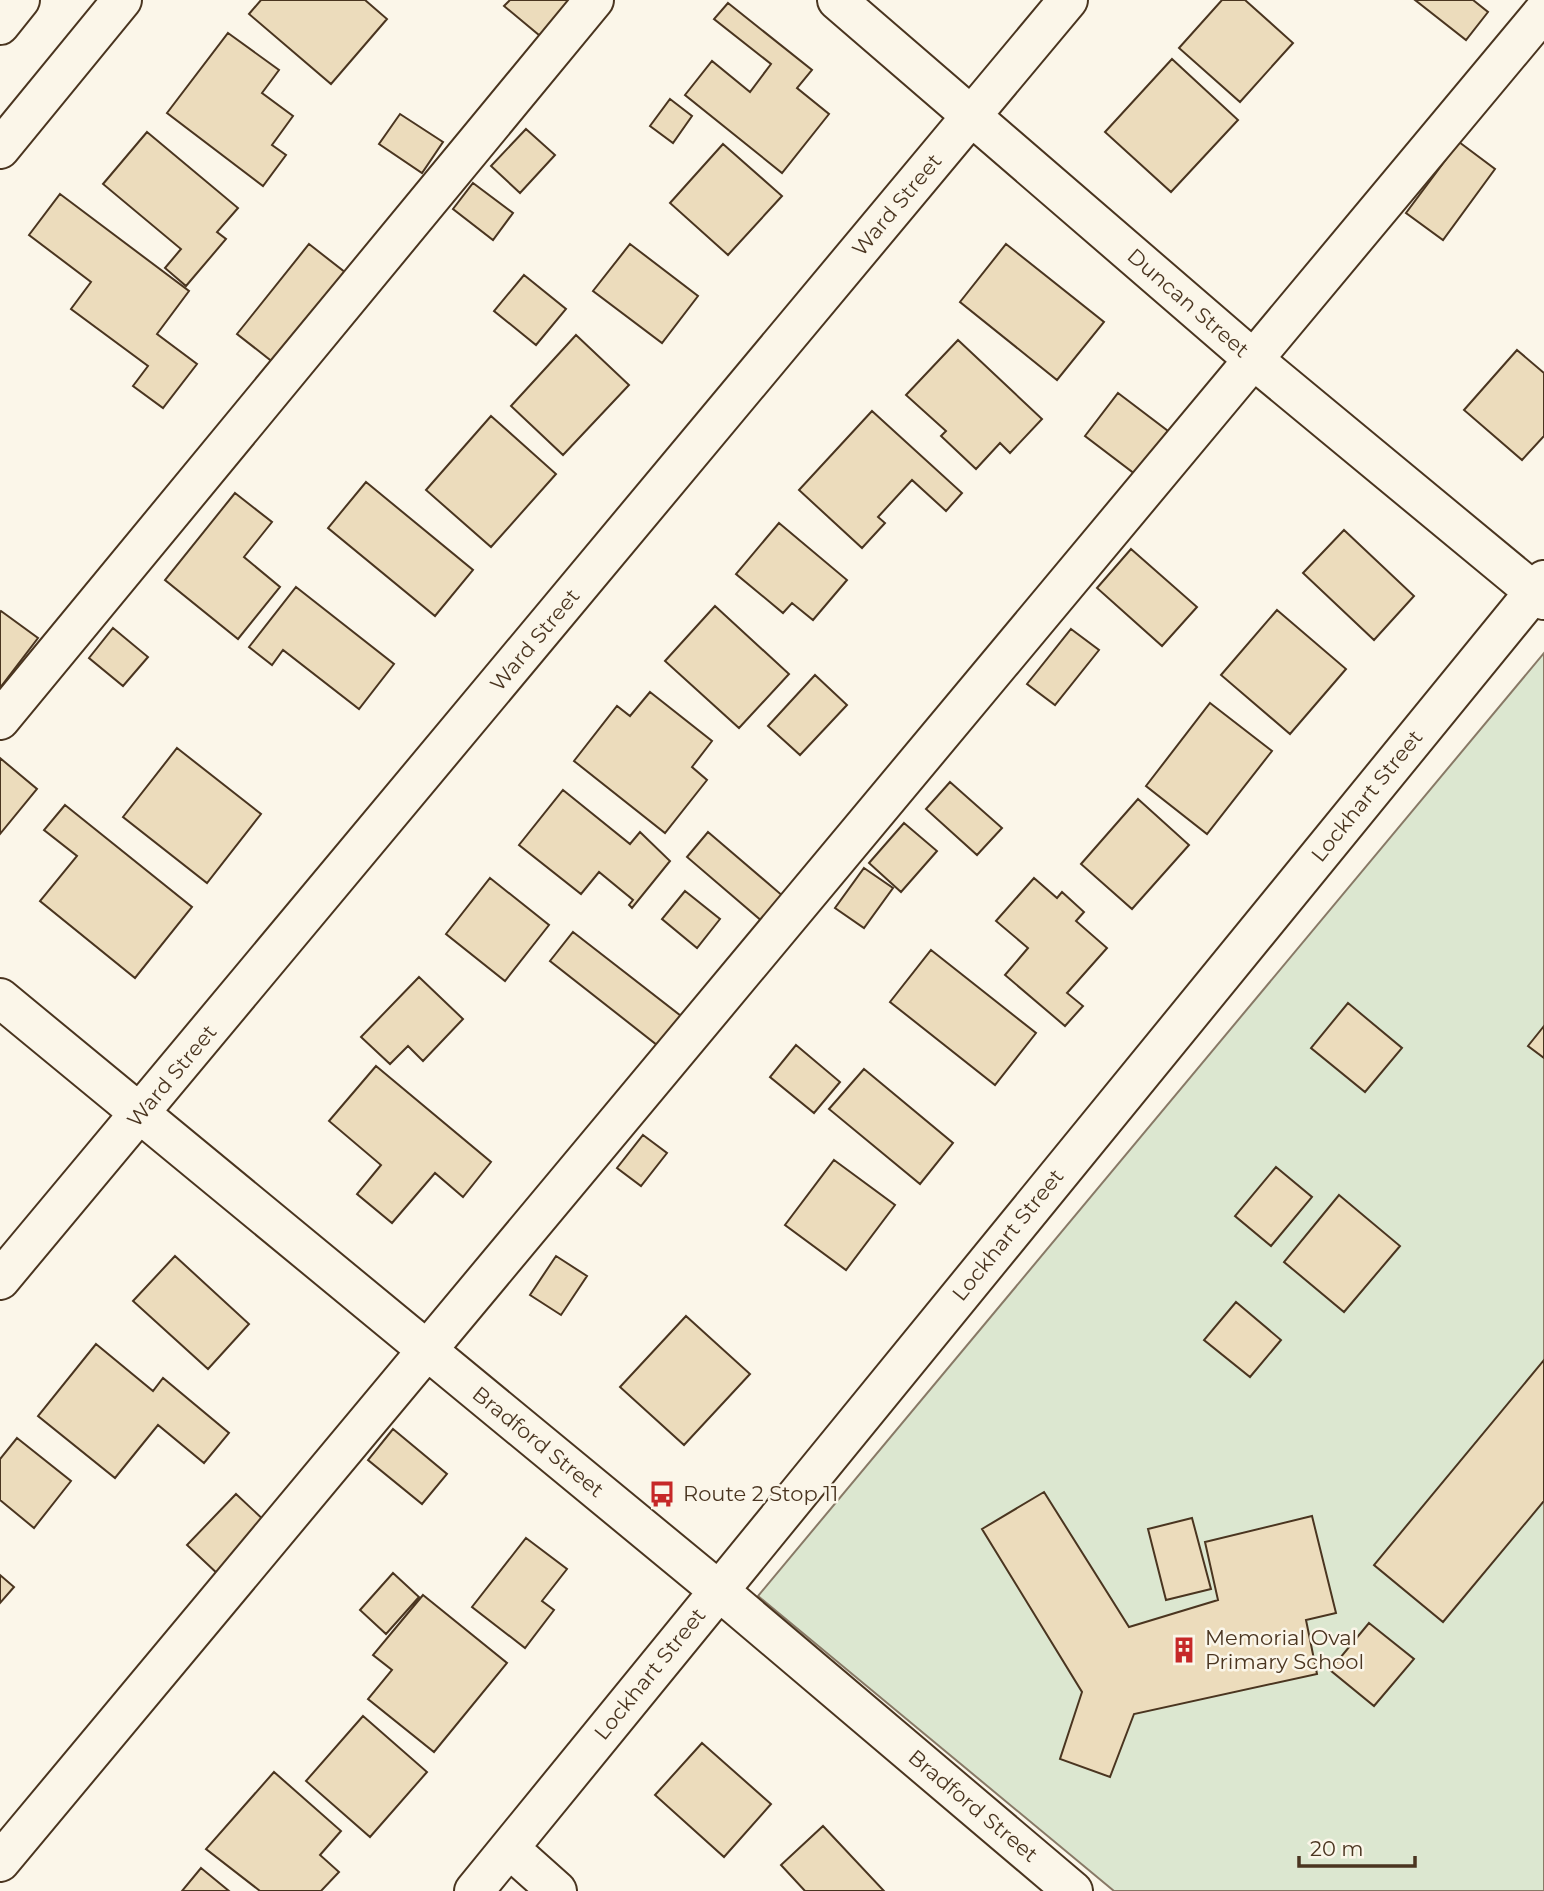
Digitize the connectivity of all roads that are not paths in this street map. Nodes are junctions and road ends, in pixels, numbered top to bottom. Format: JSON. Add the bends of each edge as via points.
{"nodes":[{"id":1,"x":20,"y":0,"type":"edge"},
{"id":2,"x":122,"y":0,"type":"edge"},
{"id":3,"x":594,"y":0,"type":"edge"},
{"id":4,"x":837,"y":0,"type":"edge"},
{"id":5,"x":1068,"y":0,"type":"edge"},
{"id":6,"x":1544,"y":10,"type":"edge"},
{"id":7,"x":0,"y":24,"type":"edge"},
{"id":8,"x":972,"y":115,"type":"junction"},
{"id":9,"x":0,"y":149,"type":"edge"},
{"id":10,"x":1254,"y":360,"type":"junction"},
{"id":11,"x":1541,"y":591,"type":"edge"},
{"id":12,"x":0,"y":720,"type":"edge"},
{"id":13,"x":0,"y":998,"type":"edge"},
{"id":14,"x":140,"y":1114,"type":"junction"},
{"id":15,"x":0,"y":1280,"type":"edge"},
{"id":16,"x":428,"y":1351,"type":"junction"},
{"id":17,"x":718,"y":1590,"type":"junction"},
{"id":18,"x":510,"y":1849,"type":"junction"},
{"id":19,"x":0,"y":1861,"type":"edge"},
{"id":20,"x":474,"y":1891,"type":"edge"},
{"id":21,"x":557,"y":1891,"type":"edge"},
{"id":22,"x":1073,"y":1891,"type":"edge"}],
"edges":[{"from":1,"to":7,"type":"main road"},
{"from":2,"to":9,"type":"main road"},
{"from":3,"to":12,"type":"main road"},
{"from":4,"to":8,"type":"main road","name":"Duncan Street"},
{"from":5,"to":8,"type":"main road","name":"Ward Street"},
{"from":6,"to":10,"type":"main road"},
{"from":8,"to":10,"type":"main road","name":"Duncan Street"},
{"from":8,"to":14,"type":"main road","name":"Ward Street"},
{"from":10,"to":11,"type":"main road","name":"Duncan Street"},
{"from":10,"to":16,"type":"main road"},
{"from":11,"to":17,"type":"main road","name":"Lockhart Street"},
{"from":13,"to":14,"type":"main road","name":"Bradford Street"},
{"from":14,"to":15,"type":"main road","name":"Ward Street"},
{"from":14,"to":16,"type":"main road","name":"Bradford Street"},
{"from":16,"to":17,"type":"main road","name":"Bradford Street"},
{"from":16,"to":19,"type":"main road"},
{"from":17,"to":18,"type":"main road","name":"Lockhart Street"},
{"from":17,"to":22,"type":"main road","name":"Bradford Street"},
{"from":18,"to":20,"type":"main road","name":"Lockhart Street"},
{"from":18,"to":21,"type":"main road"}]}
